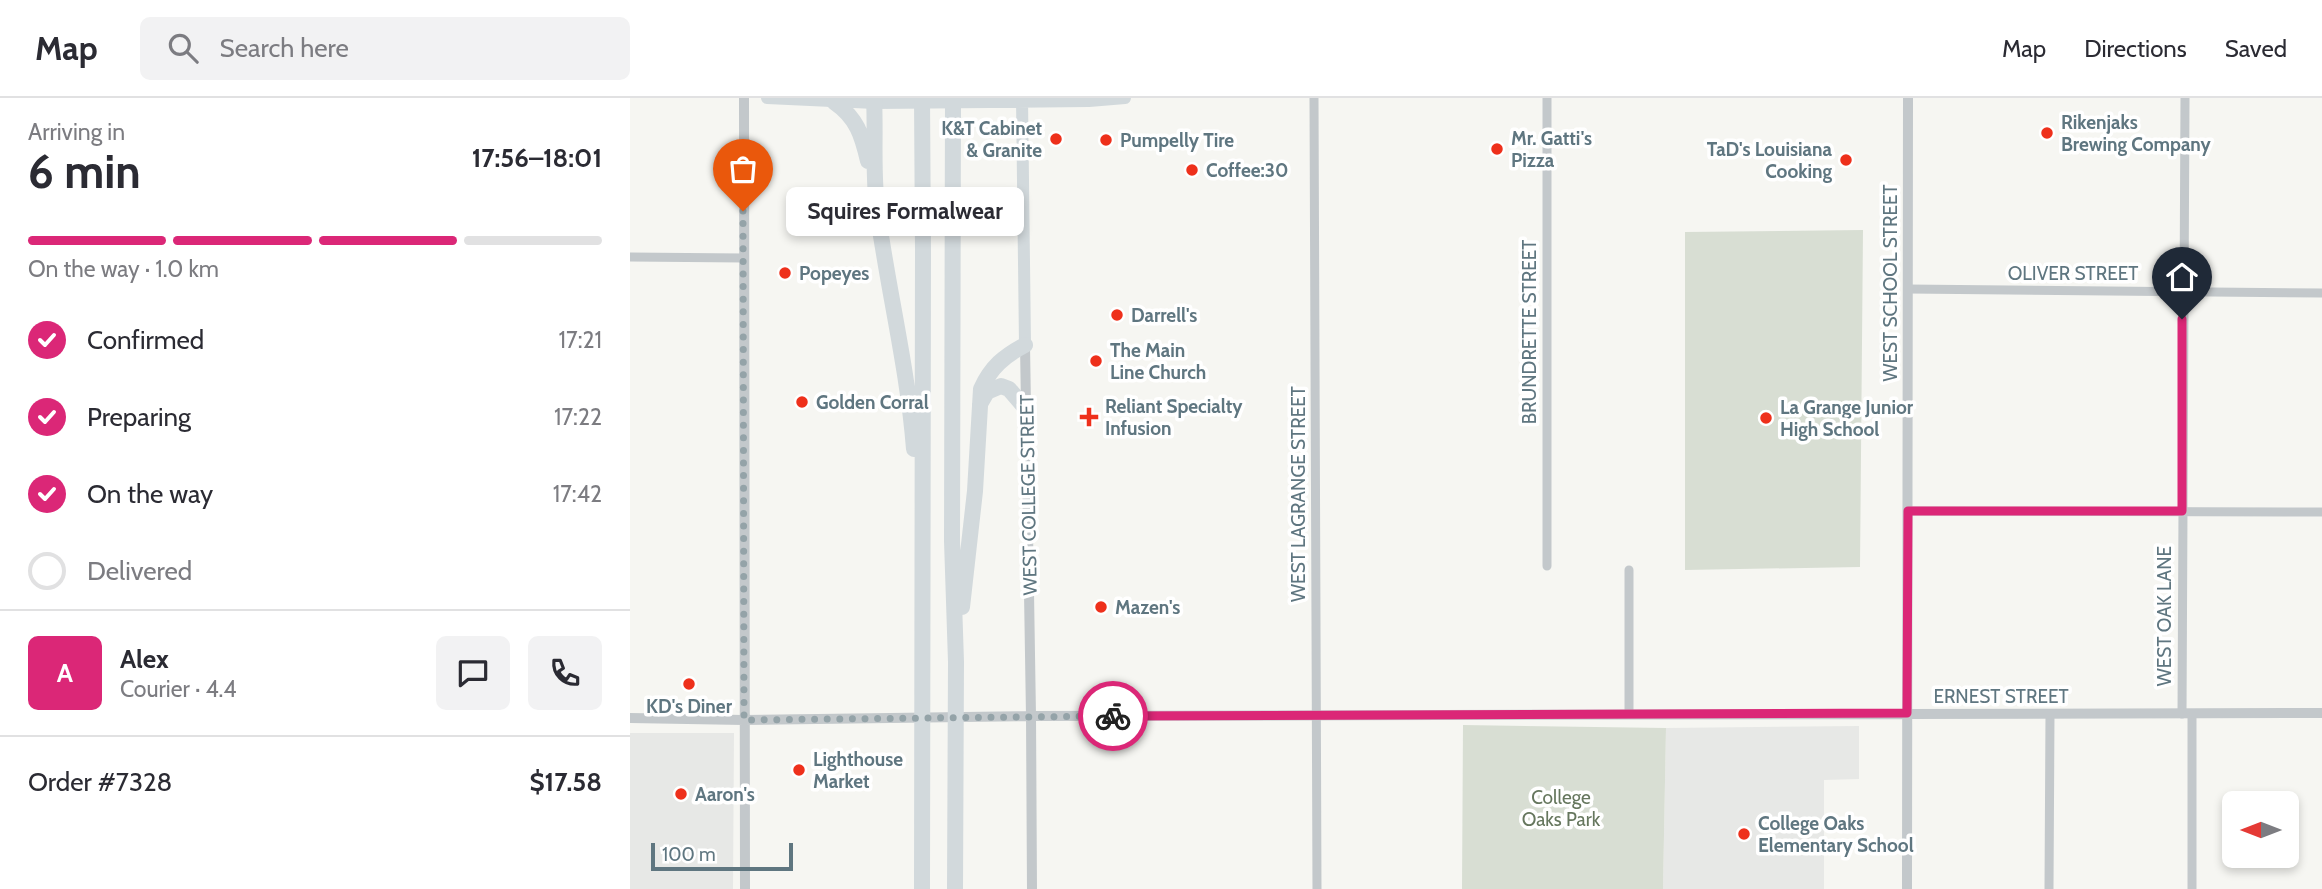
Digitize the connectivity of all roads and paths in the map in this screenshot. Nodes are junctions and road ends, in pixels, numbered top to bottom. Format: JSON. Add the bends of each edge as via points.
{"nodes":[{"id":1,"x":744,"y":98,"type":"edge"},
{"id":2,"x":767,"y":98,"type":"edge"},
{"id":3,"x":922,"y":98,"type":"edge"},
{"id":4,"x":953,"y":98,"type":"edge"},
{"id":5,"x":1125,"y":98,"type":"edge"},
{"id":6,"x":1314,"y":98,"type":"edge"},
{"id":7,"x":1547,"y":98,"type":"edge"},
{"id":8,"x":1908,"y":98,"type":"edge"},
{"id":9,"x":2185,"y":98,"type":"edge"},
{"id":10,"x":1022,"y":100,"type":"edge"},
{"id":11,"x":874,"y":101,"type":"edge"},
{"id":12,"x":834,"y":102,"type":"junction"},
{"id":13,"x":876,"y":194,"type":"junction"},
{"id":14,"x":630,"y":257,"type":"edge"},
{"id":15,"x":743,"y":258,"type":"junction"},
{"id":16,"x":1908,"y":289,"type":"junction"},
{"id":17,"x":2183,"y":291,"type":"junction"},
{"id":18,"x":2322,"y":293,"type":"edge"},
{"id":19,"x":1025,"y":345,"type":"junction"},
{"id":20,"x":979,"y":406,"type":"junction"},
{"id":21,"x":1027,"y":410,"type":"junction"},
{"id":22,"x":1908,"y":511,"type":"junction"},
{"id":23,"x":2182,"y":511,"type":"junction"},
{"id":24,"x":2322,"y":512,"type":"edge"},
{"id":25,"x":1547,"y":566,"type":"dead end"},
{"id":26,"x":1629,"y":570,"type":"dead end"},
{"id":27,"x":923,"y":575,"type":"junction"},
{"id":28,"x":956,"y":662,"type":"junction"},
{"id":29,"x":1907,"y":713,"type":"junction"},
{"id":30,"x":2322,"y":713,"type":"edge"},
{"id":31,"x":2050,"y":714,"type":"junction"},
{"id":32,"x":2187,"y":714,"type":"junction"},
{"id":33,"x":1316,"y":715,"type":"junction"},
{"id":34,"x":1629,"y":715,"type":"junction"},
{"id":35,"x":1031,"y":716,"type":"junction"},
{"id":36,"x":630,"y":718,"type":"edge"},
{"id":37,"x":744,"y":720,"type":"junction"},
{"id":38,"x":745,"y":889,"type":"edge"},
{"id":39,"x":922,"y":889,"type":"edge"},
{"id":40,"x":955,"y":889,"type":"edge"},
{"id":41,"x":1032,"y":889,"type":"edge"},
{"id":42,"x":1317,"y":889,"type":"edge"},
{"id":43,"x":1907,"y":889,"type":"edge"},
{"id":44,"x":2049,"y":889,"type":"edge"},
{"id":45,"x":2192,"y":889,"type":"edge"}],
"edges":[{"from":1,"to":15,"type":"street"},
{"from":2,"to":12,"type":"main road"},
{"from":3,"to":27,"type":"highway"},
{"from":4,"to":28,"type":"highway"},
{"from":5,"to":10,"type":"main road"},
{"from":6,"to":33,"type":"street","name":"WEST LAGRANGE STREET"},
{"from":7,"to":25,"type":"street","name":"BRUNDRETTE STREET"},
{"from":8,"to":16,"type":"street","name":"WEST SCHOOL STREET"},
{"from":9,"to":17,"type":"street","name":"WEST OAK LANE"},
{"from":10,"to":11,"type":"main road"},
{"from":10,"to":19,"type":"main road","name":"WEST COLLEGE STREET"},
{"from":11,"to":12,"type":"main road"},
{"from":11,"to":13,"type":"highway"},
{"from":12,"to":13,"type":"highway","via":[[850,113],[858,127]]},
{"from":13,"to":27,"type":"highway","via":[[912,419]]},
{"from":14,"to":15,"type":"street"},
{"from":15,"to":37,"type":"street"},
{"from":16,"to":17,"type":"street","name":"OLIVER STREET"},
{"from":16,"to":22,"type":"street","name":"WEST SCHOOL STREET"},
{"from":17,"to":18,"type":"street","name":"OLIVER STREET"},
{"from":17,"to":23,"type":"street","name":"WEST OAK LANE"},
{"from":19,"to":20,"type":"highway","via":[[986,376]]},
{"from":19,"to":21,"type":"street","name":"WEST COLLEGE STREET"},
{"from":20,"to":21,"type":"highway","via":[[987,392],[1001,386]]},
{"from":20,"to":28,"type":"highway","via":[[975,491]]},
{"from":21,"to":35,"type":"street","name":"WEST COLLEGE STREET"},
{"from":22,"to":23,"type":"street"},
{"from":22,"to":29,"type":"street","name":"WEST SCHOOL STREET"},
{"from":23,"to":24,"type":"street"},
{"from":23,"to":32,"type":"street","name":"WEST OAK LANE"},
{"from":26,"to":34,"type":"street"},
{"from":27,"to":39,"type":"highway"},
{"from":28,"to":40,"type":"highway"},
{"from":29,"to":31,"type":"street","name":"ERNEST STREET"},
{"from":29,"to":34,"type":"street","name":"ERNEST STREET"},
{"from":29,"to":43,"type":"street","name":"WEST SCHOOL STREET"},
{"from":30,"to":32,"type":"street","name":"ERNEST STREET"},
{"from":31,"to":32,"type":"street","name":"ERNEST STREET"},
{"from":31,"to":44,"type":"street"},
{"from":32,"to":45,"type":"street","name":"WEST OAK LANE"},
{"from":33,"to":34,"type":"street","name":"ERNEST STREET"},
{"from":33,"to":35,"type":"street","name":"ERNEST STREET"},
{"from":33,"to":42,"type":"street","name":"WEST LAGRANGE STREET"},
{"from":35,"to":37,"type":"street","name":"ERNEST STREET"},
{"from":35,"to":41,"type":"street","name":"WEST COLLEGE STREET"},
{"from":36,"to":37,"type":"street","name":"ERNEST STREET"},
{"from":37,"to":38,"type":"street"}]}
